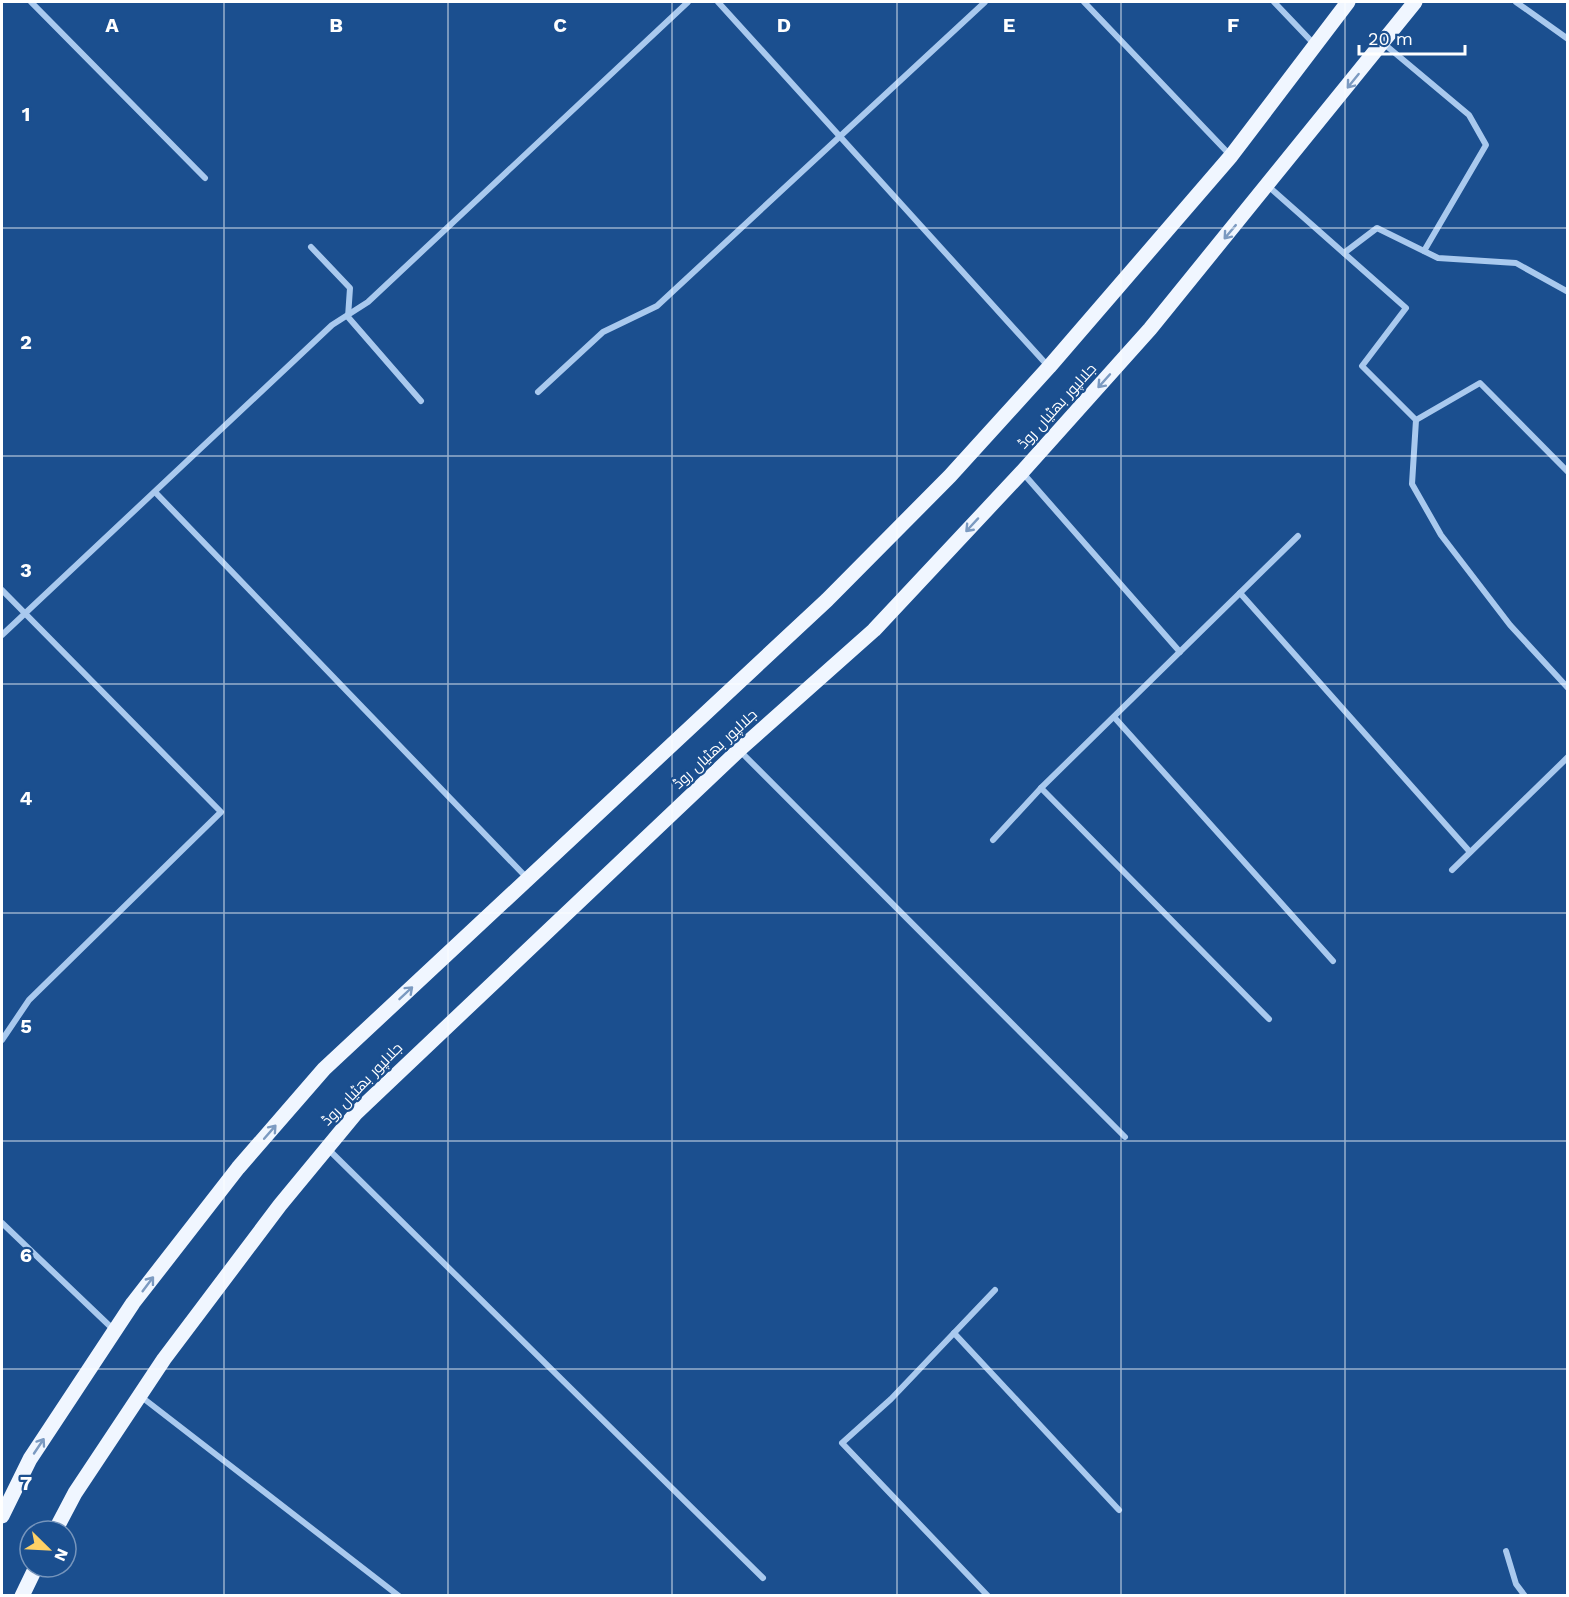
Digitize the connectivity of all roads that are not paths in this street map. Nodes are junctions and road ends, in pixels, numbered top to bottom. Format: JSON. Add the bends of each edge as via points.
{"nodes":[{"id":1,"x":31,"y":2,"type":"edge"},
{"id":2,"x":688,"y":2,"type":"edge"},
{"id":3,"x":718,"y":2,"type":"edge"},
{"id":4,"x":986,"y":2,"type":"edge"},
{"id":5,"x":1084,"y":2,"type":"edge"},
{"id":6,"x":1274,"y":2,"type":"edge"},
{"id":7,"x":1348,"y":2,"type":"edge"},
{"id":8,"x":1415,"y":2,"type":"edge"},
{"id":9,"x":1516,"y":2,"type":"edge"},
{"id":10,"x":1568,"y":39,"type":"edge"},
{"id":11,"x":1383,"y":42,"type":"junction"},
{"id":12,"x":1315,"y":45,"type":"junction"},
{"id":13,"x":841,"y":135,"type":"junction"},
{"id":14,"x":1231,"y":156,"type":"junction"},
{"id":15,"x":205,"y":178,"type":"dead end"},
{"id":16,"x":1268,"y":186,"type":"junction"},
{"id":17,"x":311,"y":247,"type":"dead end"},
{"id":18,"x":1424,"y":251,"type":"junction"},
{"id":19,"x":1344,"y":253,"type":"junction"},
{"id":20,"x":1568,"y":292,"type":"edge"},
{"id":21,"x":348,"y":316,"type":"junction"},
{"id":22,"x":1049,"y":367,"type":"junction"},
{"id":23,"x":538,"y":392,"type":"dead end"},
{"id":24,"x":421,"y":401,"type":"dead end"},
{"id":25,"x":1416,"y":420,"type":"junction"},
{"id":26,"x":1022,"y":472,"type":"junction"},
{"id":27,"x":1568,"y":472,"type":"edge"},
{"id":28,"x":155,"y":492,"type":"junction"},
{"id":29,"x":1298,"y":536,"type":"dead end"},
{"id":30,"x":2,"y":590,"type":"edge"},
{"id":31,"x":1240,"y":593,"type":"junction"},
{"id":32,"x":24,"y":614,"type":"junction"},
{"id":33,"x":2,"y":635,"type":"edge"},
{"id":34,"x":1180,"y":652,"type":"junction"},
{"id":35,"x":1568,"y":688,"type":"edge"},
{"id":36,"x":1114,"y":717,"type":"junction"},
{"id":37,"x":739,"y":750,"type":"junction"},
{"id":38,"x":1568,"y":757,"type":"edge"},
{"id":39,"x":1041,"y":788,"type":"junction"},
{"id":40,"x":993,"y":840,"type":"dead end"},
{"id":41,"x":1470,"y":852,"type":"junction"},
{"id":42,"x":1452,"y":870,"type":"dead end"},
{"id":43,"x":528,"y":879,"type":"junction"},
{"id":44,"x":1333,"y":961,"type":"dead end"},
{"id":45,"x":1269,"y":1019,"type":"dead end"},
{"id":46,"x":2,"y":1041,"type":"edge"},
{"id":47,"x":1125,"y":1137,"type":"dead end"},
{"id":48,"x":327,"y":1148,"type":"junction"},
{"id":49,"x":2,"y":1223,"type":"edge"},
{"id":50,"x":995,"y":1290,"type":"dead end"},
{"id":51,"x":115,"y":1331,"type":"junction"},
{"id":52,"x":954,"y":1333,"type":"junction"},
{"id":53,"x":139,"y":1394,"type":"junction"},
{"id":54,"x":1119,"y":1510,"type":"dead end"},
{"id":55,"x":2,"y":1516,"type":"edge"},
{"id":56,"x":61,"y":1519,"type":"edge"},
{"id":57,"x":1506,"y":1551,"type":"dead end"},
{"id":58,"x":763,"y":1578,"type":"dead end"},
{"id":59,"x":30,"y":1579,"type":"edge"},
{"id":60,"x":22,"y":1596,"type":"edge"},
{"id":61,"x":399,"y":1596,"type":"edge"},
{"id":62,"x":988,"y":1596,"type":"edge"},
{"id":63,"x":1525,"y":1596,"type":"edge"}],
"edges":[{"from":1,"to":15,"type":"street"},
{"from":2,"to":21,"type":"street","via":[[368,302]]},
{"from":3,"to":13,"type":"street"},
{"from":4,"to":13,"type":"street"},
{"from":5,"to":14,"type":"street"},
{"from":6,"to":12,"type":"street"},
{"from":7,"to":12,"type":"main road"},
{"from":8,"to":11,"type":"main road","name":"جلالپور بھٹیاں روڈ"},
{"from":9,"to":10,"type":"street"},
{"from":11,"to":16,"type":"main road","name":"جلالپور بھٹیاں روڈ","one_way":true},
{"from":11,"to":18,"type":"street","via":[[1469,115],[1486,145]]},
{"from":12,"to":14,"type":"main road"},
{"from":13,"to":22,"type":"street"},
{"from":13,"to":23,"type":"street","via":[[657,306],[603,332]]},
{"from":14,"to":22,"type":"main road"},
{"from":16,"to":19,"type":"street"},
{"from":16,"to":26,"type":"main road","name":"جلالپور بھٹیاں روڈ","one_way":true,"via":[[1150,329]]},
{"from":17,"to":21,"type":"street","via":[[350,288]]},
{"from":18,"to":19,"type":"street","via":[[1377,228]]},
{"from":18,"to":20,"type":"street","via":[[1438,258],[1516,263]]},
{"from":19,"to":25,"type":"street","via":[[1406,308],[1362,366]]},
{"from":21,"to":24,"type":"street"},
{"from":21,"to":28,"type":"street","via":[[332,325]]},
{"from":22,"to":43,"type":"main road","via":[[950,476],[827,600]]},
{"from":25,"to":27,"type":"street","via":[[1480,383]]},
{"from":25,"to":35,"type":"street","via":[[1412,484],[1441,535],[1510,625]]},
{"from":26,"to":34,"type":"street"},
{"from":26,"to":37,"type":"main road","name":"جلالپور بھٹیاں روڈ","one_way":true,"via":[[874,630]]},
{"from":28,"to":32,"type":"street"},
{"from":28,"to":43,"type":"street"},
{"from":29,"to":31,"type":"street"},
{"from":30,"to":32,"type":"street"},
{"from":31,"to":34,"type":"street"},
{"from":31,"to":41,"type":"street"},
{"from":32,"to":33,"type":"street"},
{"from":32,"to":46,"type":"street","via":[[221,812],[29,1000]]},
{"from":34,"to":36,"type":"street"},
{"from":36,"to":39,"type":"street"},
{"from":36,"to":44,"type":"street"},
{"from":37,"to":47,"type":"street"},
{"from":37,"to":48,"type":"main road","name":"جلالپور بھٹیاں روڈ","via":[[449,1022],[356,1113]]},
{"from":38,"to":41,"type":"street"},
{"from":39,"to":40,"type":"street"},
{"from":39,"to":45,"type":"street"},
{"from":41,"to":42,"type":"street"},
{"from":51,"to":43,"type":"main road","one_way":true,"via":[[238,1168],[324,1069]]},
{"from":48,"to":53,"type":"main road","name":"جلالپور بھٹیاں روڈ"},
{"from":48,"to":58,"type":"street"},
{"from":49,"to":51,"type":"street"},
{"from":50,"to":52,"type":"street"},
{"from":55,"to":51,"type":"main road","one_way":true,"via":[[30,1459]]},
{"from":52,"to":54,"type":"street"},
{"from":52,"to":62,"type":"street","via":[[891,1400],[842,1443]]},
{"from":53,"to":56,"type":"main road","name":"جلالپور بھٹیاں روڈ"},
{"from":53,"to":61,"type":"street"},
{"from":57,"to":63,"type":"street","via":[[1516,1584]]},
{"from":59,"to":60,"type":"main road"}]}
